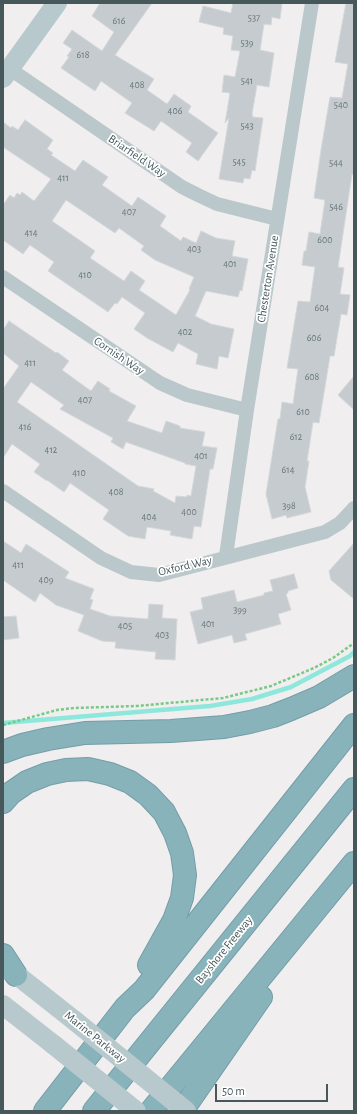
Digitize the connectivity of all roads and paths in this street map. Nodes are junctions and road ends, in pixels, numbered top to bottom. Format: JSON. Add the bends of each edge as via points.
{"nodes":[{"id":1,"x":57,"y":3,"type":"edge"},
{"id":2,"x":312,"y":3,"type":"edge"},
{"id":3,"x":6,"y":74,"type":"edge"},
{"id":4,"x":277,"y":219,"type":"junction"},
{"id":5,"x":3,"y":277,"type":"edge"},
{"id":6,"x":247,"y":410,"type":"junction"},
{"id":7,"x":3,"y":491,"type":"edge"},
{"id":8,"x":354,"y":508,"type":"edge"},
{"id":9,"x":226,"y":556,"type":"junction"},
{"id":10,"x":354,"y":643,"type":"edge"},
{"id":11,"x":354,"y":676,"type":"edge"},
{"id":12,"x":3,"y":725,"type":"edge"},
{"id":13,"x":354,"y":725,"type":"edge"},
{"id":14,"x":3,"y":752,"type":"edge"},
{"id":15,"x":354,"y":789,"type":"edge"},
{"id":16,"x":3,"y":802,"type":"edge"},
{"id":17,"x":354,"y":863,"type":"edge"},
{"id":18,"x":3,"y":954,"type":"edge"},
{"id":19,"x":9,"y":970,"type":"edge"},
{"id":20,"x":3,"y":1005,"type":"edge"},
{"id":21,"x":125,"y":1008,"type":"junction"},
{"id":22,"x":45,"y":1111,"type":"edge"},
{"id":23,"x":94,"y":1111,"type":"edge"},
{"id":24,"x":136,"y":1111,"type":"edge"},
{"id":25,"x":151,"y":1111,"type":"edge"},
{"id":26,"x":182,"y":1111,"type":"edge"},
{"id":27,"x":186,"y":1111,"type":"edge"}],
"edges":[{"from":1,"to":3,"type":"main road"},
{"from":2,"to":4,"type":"street","name":"Chesterton Avenue"},
{"from":3,"to":4,"type":"street","name":"Briarfield Way","via":[[182,187],[217,204]]},
{"from":4,"to":6,"type":"street","name":"Chesterton Avenue"},
{"from":5,"to":6,"type":"street","name":"Cornish Way","via":[[160,384],[187,395]]},
{"from":6,"to":9,"type":"street","name":"Chesterton Avenue"},
{"from":7,"to":9,"type":"street","name":"Oxford Way","via":[[101,558],[130,572],[159,574]]},
{"from":8,"to":9,"type":"street","name":"Oxford Way","via":[[340,523],[325,532]]},
{"from":10,"to":12,"type":"path","via":[[314,668],[271,686],[224,698],[57,710]]},
{"from":11,"to":14,"type":"highway","via":[[319,697],[273,716],[250,722],[171,731],[86,733],[48,739]]},
{"from":13,"to":21,"type":"highway","via":[[144,990]]},
{"from":15,"to":23,"type":"highway","name":"Bayshore Freeway"},
{"from":16,"to":21,"type":"highway","via":[[27,782],[47,774],[88,769],[130,782],[148,795],[164,812],[182,854],[185,875],[182,898],[168,932]]},
{"from":17,"to":25,"type":"highway"},
{"from":17,"to":26,"type":"highway"},
{"from":18,"to":19,"type":"highway"},
{"from":19,"to":27,"type":"main road","name":"Marine Parkway","bridge":true},
{"from":20,"to":24,"type":"main road","bridge":true},
{"from":21,"to":22,"type":"highway"}]}
